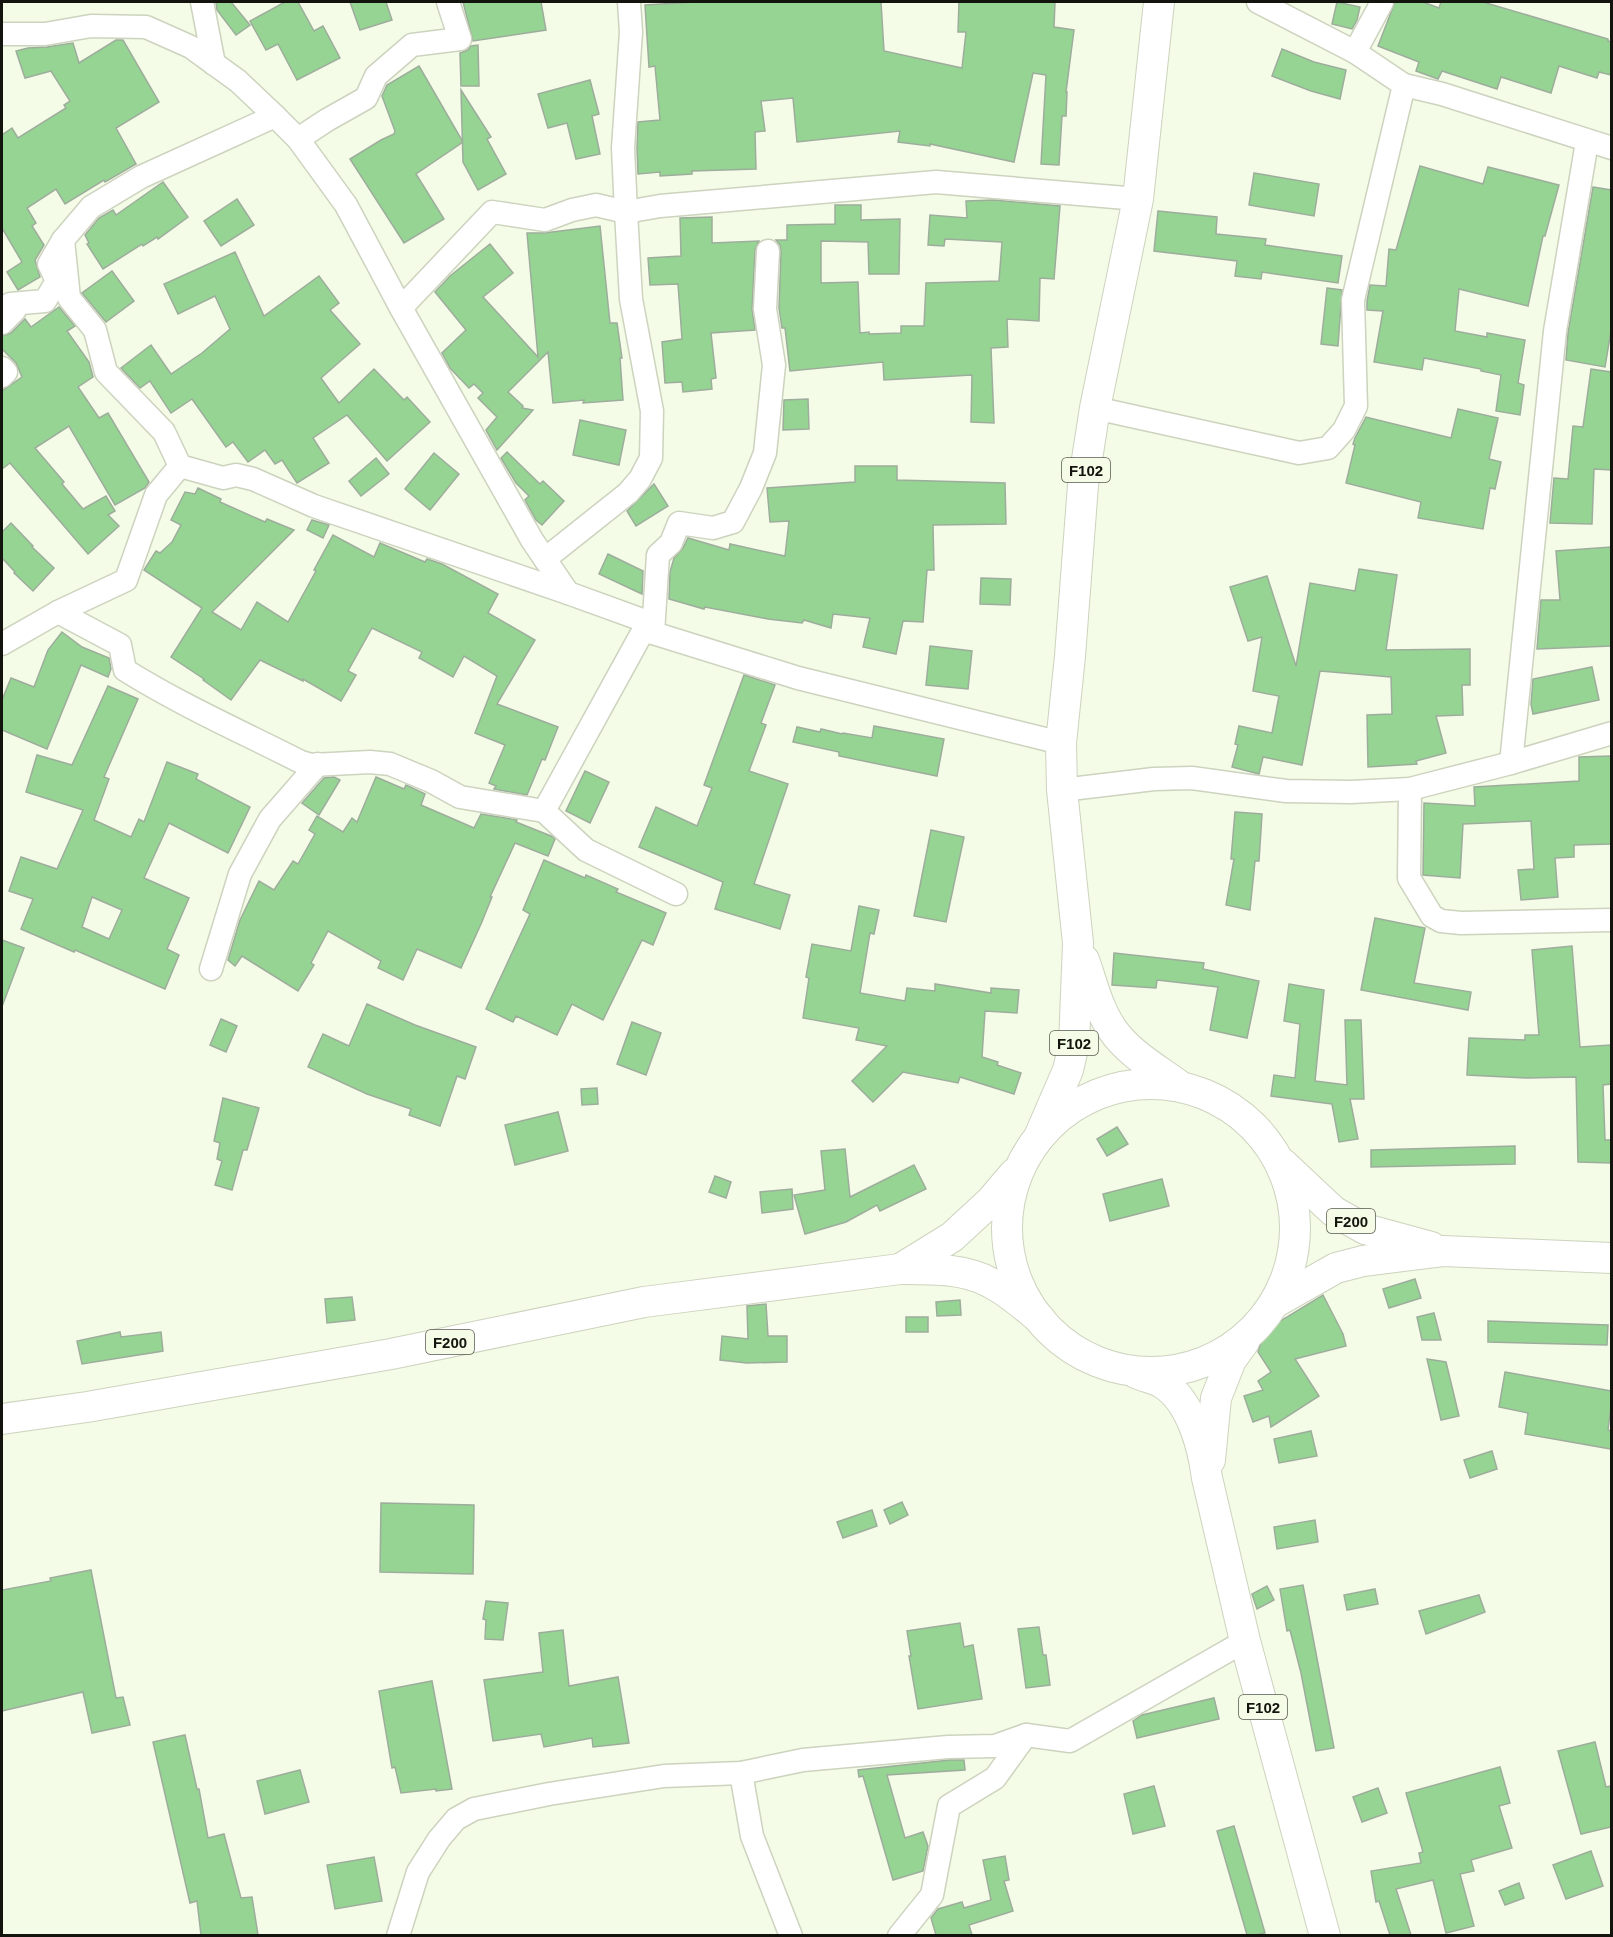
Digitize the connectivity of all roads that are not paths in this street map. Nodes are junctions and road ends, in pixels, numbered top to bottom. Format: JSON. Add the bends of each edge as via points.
{"nodes":[{"id":1,"x":202,"y":2,"type":"edge"},
{"id":2,"x":448,"y":2,"type":"edge"},
{"id":3,"x":629,"y":2,"type":"edge"},
{"id":4,"x":1157,"y":2,"type":"edge"},
{"id":5,"x":1258,"y":2,"type":"edge"},
{"id":6,"x":1382,"y":2,"type":"edge"},
{"id":7,"x":2,"y":34,"type":"edge"},
{"id":8,"x":1355,"y":52,"type":"junction"},
{"id":9,"x":214,"y":64,"type":"junction"},
{"id":10,"x":1404,"y":85,"type":"junction"},
{"id":11,"x":275,"y":116,"type":"junction"},
{"id":12,"x":298,"y":139,"type":"junction"},
{"id":13,"x":1587,"y":142,"type":"junction"},
{"id":14,"x":1611,"y":148,"type":"edge"},
{"id":15,"x":1138,"y":199,"type":"junction"},
{"id":16,"x":626,"y":212,"type":"junction"},
{"id":17,"x":63,"y":240,"type":"junction"},
{"id":18,"x":768,"y":251,"type":"dead end"},
{"id":19,"x":401,"y":308,"type":"junction"},
{"id":20,"x":2,"y":323,"type":"edge"},
{"id":21,"x":2,"y":368,"type":"edge"},
{"id":22,"x":2,"y":376,"type":"edge"},
{"id":23,"x":1095,"y":408,"type":"junction"},
{"id":24,"x":180,"y":466,"type":"junction"},
{"id":25,"x":545,"y":559,"type":"junction"},
{"id":26,"x":568,"y":592,"type":"junction"},
{"id":27,"x":58,"y":612,"type":"junction"},
{"id":28,"x":650,"y":628,"type":"junction"},
{"id":29,"x":2,"y":644,"type":"edge"},
{"id":30,"x":1611,"y":733,"type":"edge"},
{"id":31,"x":1060,"y":744,"type":"junction"},
{"id":32,"x":318,"y":764,"type":"junction"},
{"id":33,"x":1511,"y":764,"type":"junction"},
{"id":34,"x":1410,"y":789,"type":"junction"},
{"id":35,"x":1062,"y":790,"type":"junction"},
{"id":36,"x":544,"y":811,"type":"junction"},
{"id":37,"x":676,"y":894,"type":"dead end"},
{"id":38,"x":1611,"y":920,"type":"edge"},
{"id":39,"x":1078,"y":943,"type":"junction"},
{"id":40,"x":211,"y":969,"type":"dead end"},
{"id":41,"x":1180,"y":1086,"type":"junction"},
{"id":42,"x":1039,"y":1137,"type":"junction"},
{"id":43,"x":1278,"y":1158,"type":"junction"},
{"id":44,"x":1021,"y":1165,"type":"junction"},
{"id":45,"x":1443,"y":1251,"type":"junction"},
{"id":46,"x":1611,"y":1258,"type":"edge"},
{"id":47,"x":900,"y":1269,"type":"junction"},
{"id":48,"x":1276,"y":1302,"type":"junction"},
{"id":49,"x":1040,"y":1319,"type":"junction"},
{"id":50,"x":1249,"y":1335,"type":"junction"},
{"id":51,"x":1132,"y":1371,"type":"junction"},
{"id":52,"x":2,"y":1419,"type":"edge"},
{"id":53,"x":1207,"y":1478,"type":"junction"},
{"id":54,"x":1245,"y":1641,"type":"junction"},
{"id":55,"x":1026,"y":1735,"type":"junction"},
{"id":56,"x":741,"y":1773,"type":"junction"},
{"id":57,"x":398,"y":1935,"type":"edge"},
{"id":58,"x":790,"y":1935,"type":"edge"},
{"id":59,"x":899,"y":1935,"type":"edge"},
{"id":60,"x":1325,"y":1935,"type":"edge"}],
"edges":[{"from":1,"to":9,"type":"street"},
{"from":2,"to":12,"type":"street","via":[[460,39],[412,45],[376,76],[366,98]]},
{"from":3,"to":16,"type":"street","via":[[632,32],[623,147]]},
{"from":4,"to":15,"type":"main road","number":"F102"},
{"from":5,"to":8,"type":"street"},
{"from":6,"to":8,"type":"street"},
{"from":7,"to":9,"type":"street","via":[[45,34],[91,26],[146,27],[191,47]]},
{"from":8,"to":10,"type":"street"},
{"from":9,"to":11,"type":"street"},
{"from":10,"to":13,"type":"street","via":[[1443,94]]},
{"from":10,"to":23,"type":"street","via":[[1353,300],[1356,406],[1344,430],[1328,448],[1299,453]]},
{"from":11,"to":12,"type":"street"},
{"from":11,"to":17,"type":"street","via":[[141,177],[92,207]]},
{"from":12,"to":19,"type":"street","via":[[346,205]]},
{"from":13,"to":14,"type":"street"},
{"from":13,"to":33,"type":"street","via":[[1555,331]]},
{"from":15,"to":16,"type":"street","via":[[936,182]]},
{"from":15,"to":23,"type":"main road","number":"F102"},
{"from":16,"to":19,"type":"street","via":[[596,206],[545,220],[492,212]]},
{"from":16,"to":25,"type":"street","via":[[631,299],[652,411],[651,458],[628,493]]},
{"from":17,"to":20,"type":"street","via":[[49,264],[57,281],[45,301],[10,304],[15,310]]},
{"from":17,"to":24,"type":"street","via":[[69,298],[95,330],[106,372],[164,432]]},
{"from":18,"to":28,"type":"street","via":[[765,309],[774,365],[765,453],[733,522],[713,528],[679,523],[671,543],[658,555]]},
{"from":19,"to":25,"type":"street"},
{"from":21,"to":22,"type":"street","via":[[6,372]]},
{"from":23,"to":31,"type":"main road","number":"F102","via":[[1083,485]]},
{"from":24,"to":26,"type":"street","via":[[223,478],[236,475],[253,479],[314,506]]},
{"from":24,"to":27,"type":"street","via":[[156,495],[126,580]]},
{"from":25,"to":26,"type":"street"},
{"from":26,"to":28,"type":"street"},
{"from":27,"to":29,"type":"street"},
{"from":27,"to":32,"type":"street","via":[[120,645],[125,670],[148,684],[301,762]]},
{"from":28,"to":31,"type":"street","via":[[798,678]]},
{"from":28,"to":36,"type":"street"},
{"from":30,"to":33,"type":"street"},
{"from":31,"to":35,"type":"main road","number":"F102"},
{"from":32,"to":36,"type":"street","via":[[390,764],[460,797]]},
{"from":32,"to":40,"type":"street","via":[[270,819],[240,874]]},
{"from":33,"to":34,"type":"street"},
{"from":34,"to":35,"type":"street","via":[[1286,791],[1192,778]]},
{"from":34,"to":38,"type":"street","via":[[1409,878],[1432,916],[1461,923]]},
{"from":35,"to":39,"type":"main road","number":"F102"},
{"from":36,"to":37,"type":"street","via":[[586,850]]},
{"from":39,"to":41,"type":"main road","number":"F102","via":[[1111,1028],[1136,1054]]},
{"from":39,"to":42,"type":"main road","number":"F102","via":[[1074,1044],[1068,1070]]},
{"from":41,"to":42,"type":"main road","via":[[1141,1083],[1102,1091],[1068,1109]]},
{"from":41,"to":43,"type":"main road","via":[[1220,1100],[1253,1125]]},
{"from":42,"to":44,"type":"main road"},
{"from":43,"to":45,"type":"main road","number":"F200","via":[[1333,1211],[1365,1229]]},
{"from":43,"to":48,"type":"main road","via":[[1294,1205],[1293,1255]]},
{"from":44,"to":47,"type":"main road","number":"F200","via":[[972,1220]]},
{"from":44,"to":49,"type":"main road","via":[[1009,1204],[1008,1245],[1019,1284]]},
{"from":45,"to":46,"type":"main road","number":"F200"},
{"from":45,"to":48,"type":"main road","number":"F200","via":[[1336,1268]]},
{"from":47,"to":49,"type":"main road","number":"F200","via":[[940,1269],[990,1282]]},
{"from":47,"to":52,"type":"main road","number":"F200","via":[[644,1302],[391,1354]]},
{"from":48,"to":50,"type":"main road"},
{"from":49,"to":51,"type":"main road","via":[[1081,1353]]},
{"from":50,"to":51,"type":"main road","via":[[1223,1354],[1194,1366],[1163,1372]]},
{"from":50,"to":53,"type":"main road","number":"F102","via":[[1231,1360],[1216,1398]]},
{"from":51,"to":53,"type":"main road","number":"F102","via":[[1162,1383],[1185,1408],[1204,1452]]},
{"from":53,"to":54,"type":"main road","number":"F102"},
{"from":54,"to":55,"type":"street","via":[[1070,1741]]},
{"from":54,"to":60,"type":"main road","number":"F102"},
{"from":55,"to":56,"type":"street","via":[[994,1746],[833,1756]]},
{"from":55,"to":59,"type":"street","via":[[995,1778],[949,1806],[932,1895]]},
{"from":56,"to":57,"type":"street","via":[[664,1776],[474,1809],[456,1819],[418,1872]]},
{"from":56,"to":58,"type":"street","via":[[752,1836]]}]}
